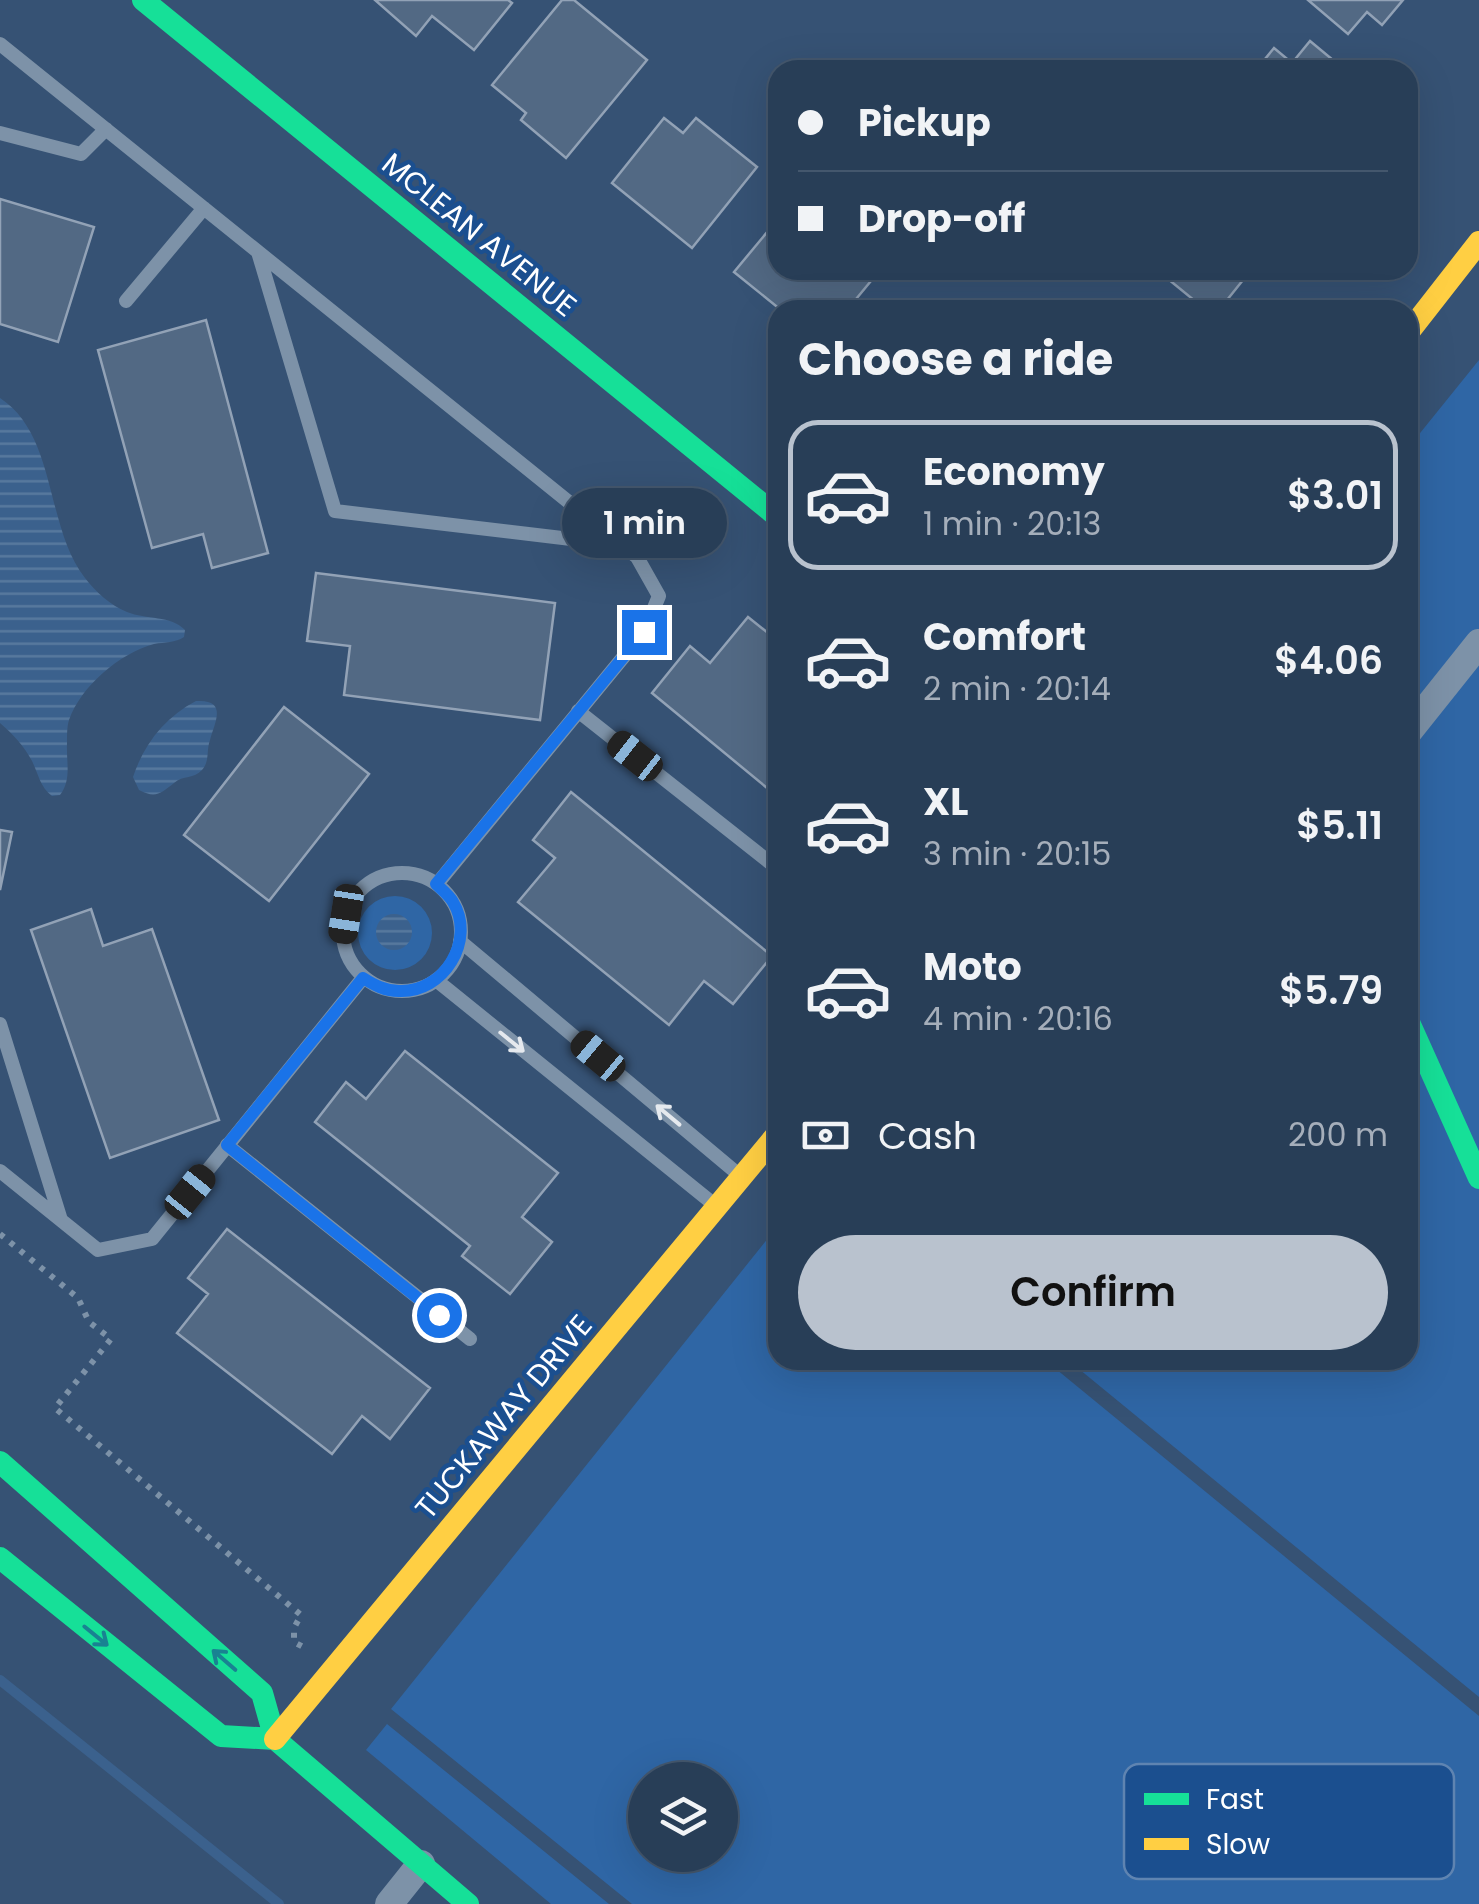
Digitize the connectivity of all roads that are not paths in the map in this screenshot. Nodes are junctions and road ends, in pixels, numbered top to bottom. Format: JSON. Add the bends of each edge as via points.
{"nodes":[{"id":1,"x":143,"y":0,"type":"edge"},
{"id":2,"x":0,"y":44,"type":"edge"},
{"id":3,"x":106,"y":129,"type":"junction"},
{"id":4,"x":0,"y":133,"type":"edge"},
{"id":5,"x":204,"y":208,"type":"junction"},
{"id":6,"x":1479,"y":242,"type":"edge"},
{"id":7,"x":258,"y":251,"type":"junction"},
{"id":8,"x":126,"y":300,"type":"dead end"},
{"id":9,"x":1418,"y":320,"type":"edge"},
{"id":10,"x":768,"y":509,"type":"edge"},
{"id":11,"x":624,"y":546,"type":"junction"},
{"id":12,"x":1479,"y":643,"type":"edge"},
{"id":13,"x":578,"y":711,"type":"junction"},
{"id":14,"x":1418,"y":719,"type":"edge"},
{"id":15,"x":768,"y":862,"type":"edge"},
{"id":16,"x":436,"y":884,"type":"junction"},
{"id":17,"x":460,"y":941,"type":"junction"},
{"id":18,"x":363,"y":978,"type":"junction"},
{"id":19,"x":436,"y":980,"type":"junction"},
{"id":20,"x":0,"y":1024,"type":"edge"},
{"id":21,"x":1418,"y":1042,"type":"edge"},
{"id":22,"x":227,"y":1145,"type":"junction"},
{"id":23,"x":768,"y":1146,"type":"edge"},
{"id":24,"x":0,"y":1171,"type":"edge"},
{"id":25,"x":743,"y":1177,"type":"junction"},
{"id":26,"x":1479,"y":1178,"type":"edge"},
{"id":27,"x":718,"y":1208,"type":"junction"},
{"id":28,"x":60,"y":1220,"type":"junction"},
{"id":29,"x":470,"y":1339,"type":"dead end"},
{"id":30,"x":0,"y":1462,"type":"edge"},
{"id":31,"x":0,"y":1558,"type":"edge"},
{"id":32,"x":275,"y":1738,"type":"junction"},
{"id":33,"x":421,"y":1864,"type":"junction"},
{"id":34,"x":389,"y":1904,"type":"edge"},
{"id":35,"x":468,"y":1904,"type":"edge"}],
"edges":[{"from":1,"to":10,"type":"street","name":"MCLEAN AVENUE"},
{"from":2,"to":3,"type":"lane"},
{"from":3,"to":4,"type":"lane","via":[[81,154]]},
{"from":3,"to":5,"type":"lane"},
{"from":5,"to":7,"type":"lane"},
{"from":5,"to":8,"type":"lane"},
{"from":6,"to":9,"type":"street"},
{"from":7,"to":11,"type":"lane"},
{"from":7,"to":11,"type":"lane","via":[[335,511]]},
{"from":11,"to":13,"type":"lane","via":[[638,556],[659,596],[644,632]]},
{"from":12,"to":14,"type":"street"},
{"from":13,"to":15,"type":"lane"},
{"from":13,"to":16,"type":"lane"},
{"from":16,"to":17,"type":"lane","via":[[460,920]]},
{"from":16,"to":18,"type":"lane","via":[[398,873],[364,887],[350,903],[342,934],[346,954]]},
{"from":17,"to":19,"type":"lane"},
{"from":25,"to":17,"type":"lane","one_way":true},
{"from":18,"to":19,"type":"lane","via":[[401,992]]},
{"from":18,"to":22,"type":"lane"},
{"from":19,"to":27,"type":"lane","one_way":true},
{"from":20,"to":28,"type":"lane"},
{"from":21,"to":26,"type":"street"},
{"from":22,"to":28,"type":"lane","via":[[152,1239],[98,1250]]},
{"from":22,"to":29,"type":"lane"},
{"from":23,"to":25,"type":"street","name":"TUCKAWAY DRIVE"},
{"from":24,"to":28,"type":"lane"},
{"from":25,"to":27,"type":"street","name":"TUCKAWAY DRIVE"},
{"from":27,"to":32,"type":"street","name":"TUCKAWAY DRIVE"},
{"from":32,"to":30,"type":"street","one_way":true,"via":[[262,1694]]},
{"from":31,"to":32,"type":"street","one_way":true,"via":[[221,1736]]},
{"from":32,"to":33,"type":"street"},
{"from":33,"to":34,"type":"street"},
{"from":33,"to":35,"type":"street"}]}
